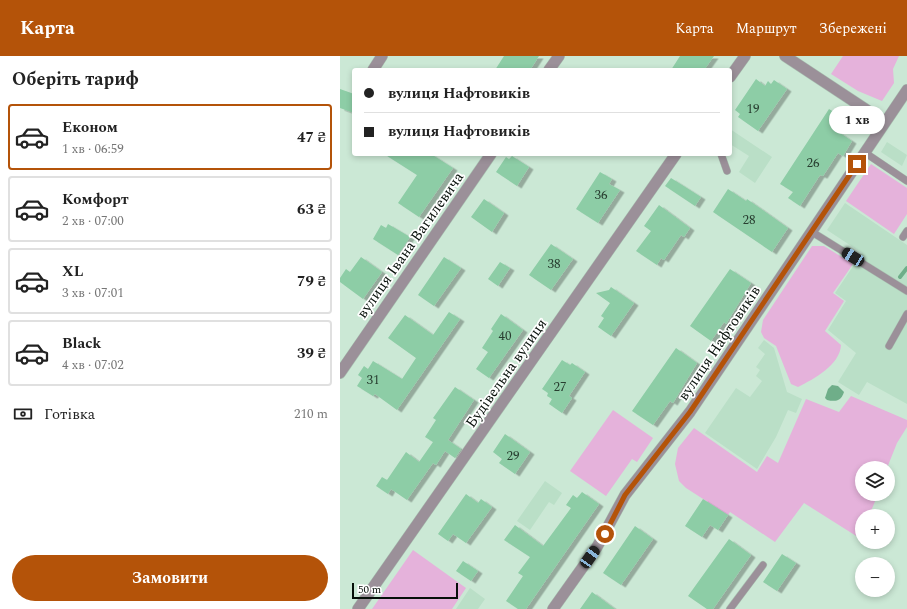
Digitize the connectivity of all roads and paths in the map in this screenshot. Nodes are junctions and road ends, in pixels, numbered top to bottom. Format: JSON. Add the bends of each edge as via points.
{"nodes":[{"id":1,"x":382,"y":56,"type":"edge"},
{"id":2,"x":559,"y":56,"type":"edge"},
{"id":3,"x":745,"y":56,"type":"edge"},
{"id":4,"x":785,"y":56,"type":"edge"},
{"id":5,"x":374,"y":68,"type":"edge"},
{"id":6,"x":550,"y":68,"type":"edge"},
{"id":7,"x":732,"y":74,"type":"edge"},
{"id":8,"x":907,"y":90,"type":"edge"},
{"id":9,"x":885,"y":122,"type":"junction"},
{"id":10,"x":864,"y":152,"type":"junction"},
{"id":11,"x":490,"y":156,"type":"edge"},
{"id":12,"x":675,"y":156,"type":"edge"},
{"id":13,"x":722,"y":156,"type":"edge"},
{"id":14,"x":727,"y":172,"type":"dead end"},
{"id":15,"x":907,"y":181,"type":"edge"},
{"id":16,"x":907,"y":230,"type":"edge"},
{"id":17,"x":812,"y":232,"type":"junction"},
{"id":18,"x":903,"y":237,"type":"dead end"},
{"id":19,"x":907,"y":291,"type":"edge"},
{"id":20,"x":907,"y":314,"type":"edge"},
{"id":21,"x":889,"y":346,"type":"dead end"},
{"id":22,"x":340,"y":373,"type":"edge"},
{"id":23,"x":763,"y":565,"type":"dead end"},
{"id":24,"x":358,"y":609,"type":"edge"},
{"id":25,"x":553,"y":609,"type":"edge"},
{"id":26,"x":730,"y":609,"type":"edge"}],
"edges":[{"from":1,"to":5,"type":"street"},
{"from":2,"to":6,"type":"street"},
{"from":3,"to":7,"type":"street"},
{"from":4,"to":9,"type":"street"},
{"from":8,"to":9,"type":"street","name":"вулиця Нафтовиків"},
{"from":9,"to":10,"type":"street","name":"вулиця Нафтовиків"},
{"from":10,"to":15,"type":"lane"},
{"from":10,"to":17,"type":"street","name":"вулиця Нафтовиків"},
{"from":11,"to":22,"type":"street","name":"вулиця Івана Вагилевича"},
{"from":12,"to":24,"type":"street","name":"Будівельна вулиця"},
{"from":13,"to":14,"type":"lane"},
{"from":16,"to":18,"type":"lane"},
{"from":17,"to":19,"type":"lane"},
{"from":17,"to":25,"type":"street","name":"вулиця Нафтовиків","via":[[690,412],[625,495],[597,547]]},
{"from":20,"to":21,"type":"lane"},
{"from":23,"to":26,"type":"lane"}]}
